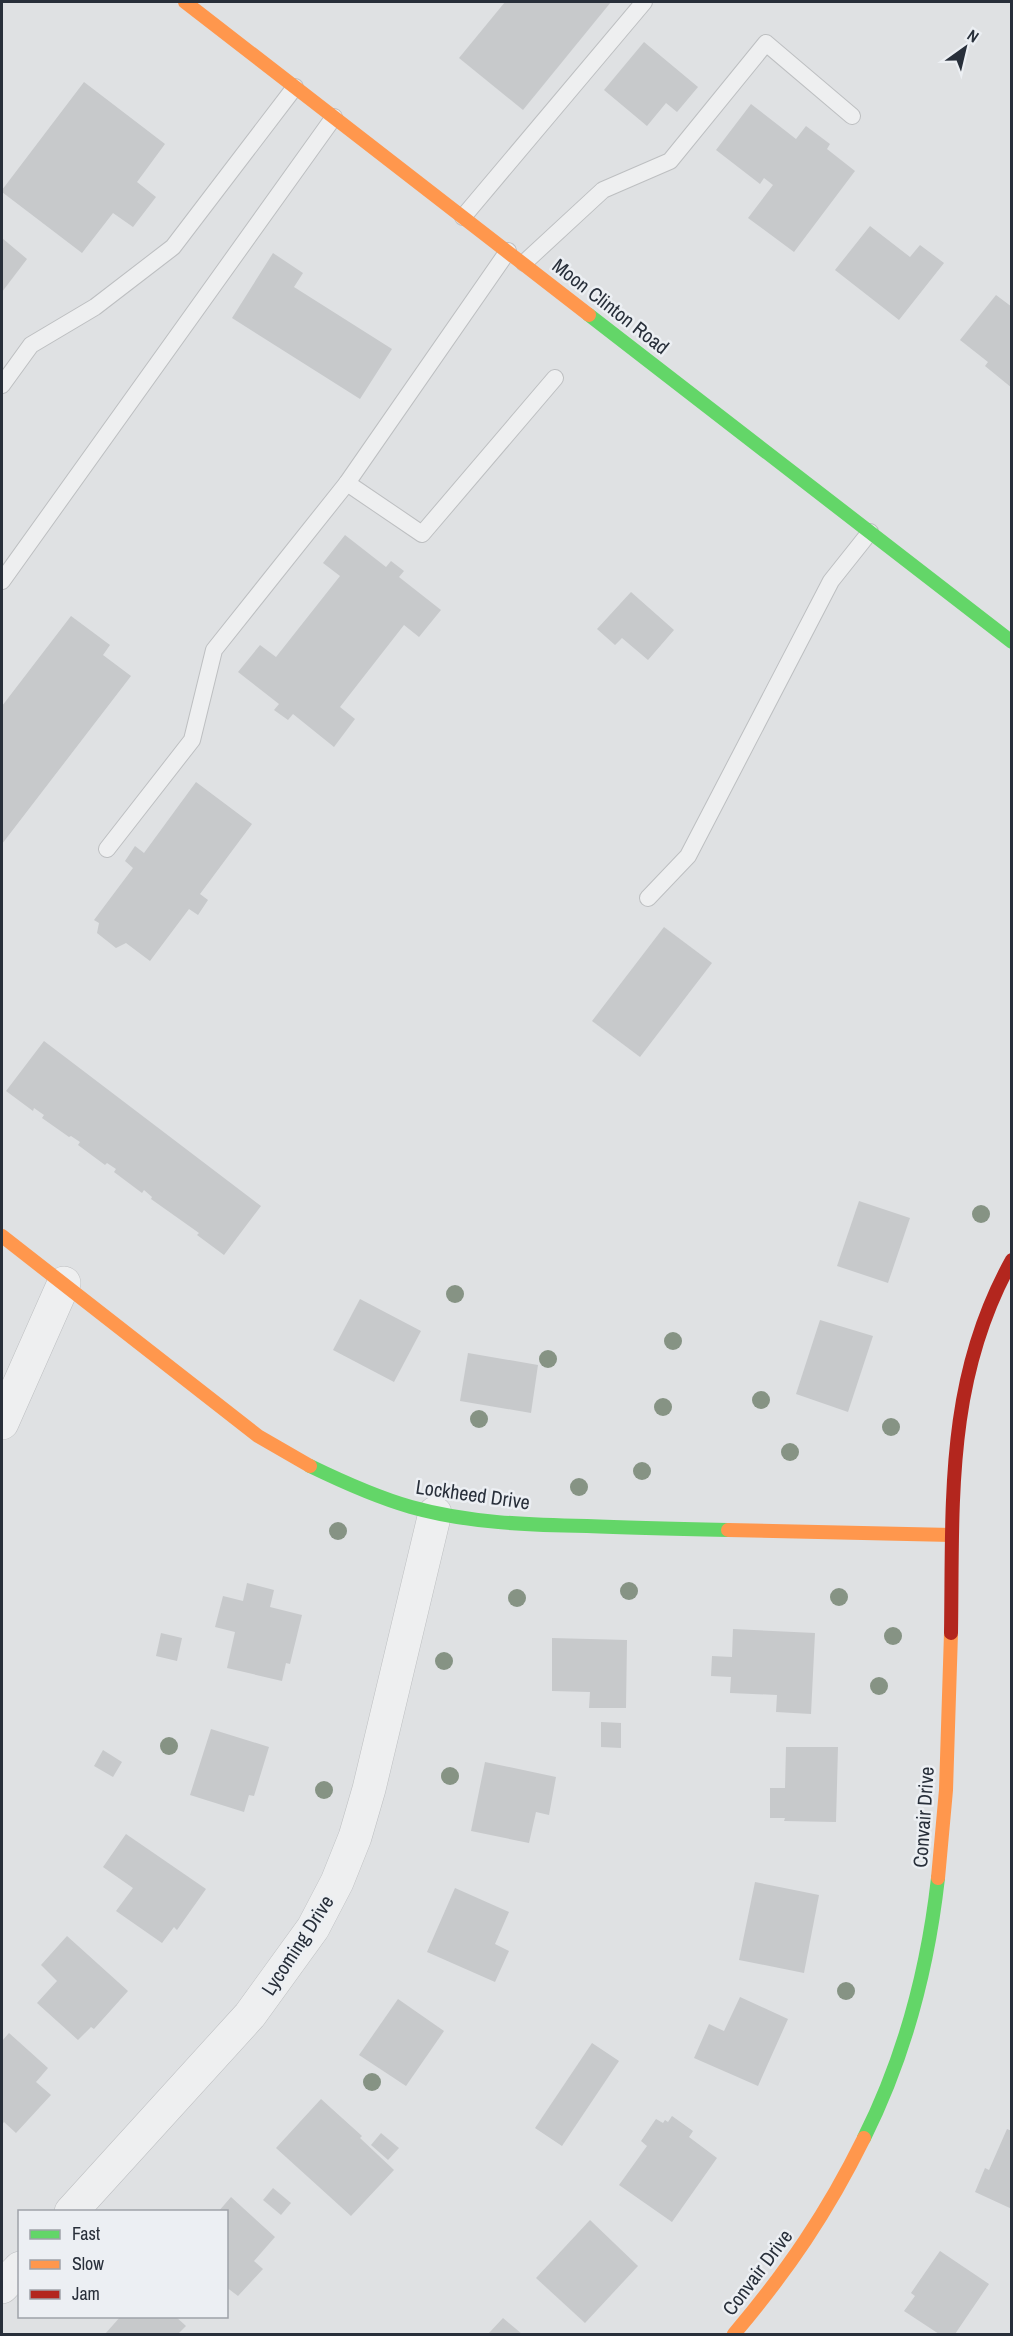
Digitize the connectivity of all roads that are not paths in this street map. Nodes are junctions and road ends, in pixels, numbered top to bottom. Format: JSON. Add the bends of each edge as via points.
{"nodes":[{"id":1,"x":185,"y":2,"type":"edge"},
{"id":2,"x":644,"y":2,"type":"edge"},
{"id":3,"x":296,"y":87,"type":"junction"},
{"id":4,"x":852,"y":116,"type":"dead end"},
{"id":5,"x":334,"y":117,"type":"junction"},
{"id":6,"x":464,"y":217,"type":"junction"},
{"id":7,"x":508,"y":251,"type":"junction"},
{"id":8,"x":524,"y":263,"type":"junction"},
{"id":9,"x":555,"y":378,"type":"dead end"},
{"id":10,"x":2,"y":385,"type":"edge"},
{"id":11,"x":346,"y":483,"type":"junction"},
{"id":12,"x":870,"y":532,"type":"junction"},
{"id":13,"x":2,"y":581,"type":"edge"},
{"id":14,"x":1011,"y":642,"type":"edge"},
{"id":15,"x":108,"y":849,"type":"dead end"},
{"id":16,"x":648,"y":898,"type":"dead end"},
{"id":17,"x":2,"y":1236,"type":"edge"},
{"id":18,"x":1011,"y":1260,"type":"edge"},
{"id":19,"x":64,"y":1283,"type":"junction"},
{"id":20,"x":2,"y":1423,"type":"edge"},
{"id":21,"x":435,"y":1513,"type":"junction"},
{"id":22,"x":952,"y":1535,"type":"junction"},
{"id":23,"x":72,"y":2210,"type":"edge"},
{"id":24,"x":18,"y":2270,"type":"edge"},
{"id":25,"x":2,"y":2288,"type":"edge"},
{"id":26,"x":734,"y":2334,"type":"edge"}],
"edges":[{"from":1,"to":3,"type":"street","name":"Moon Clinton Road"},
{"from":2,"to":6,"type":"lane"},
{"from":3,"to":5,"type":"street","name":"Moon Clinton Road"},
{"from":3,"to":10,"type":"lane","via":[[173,247],[95,307],[31,345]]},
{"from":4,"to":8,"type":"lane","via":[[766,43],[670,161],[603,190]]},
{"from":5,"to":6,"type":"street","name":"Moon Clinton Road"},
{"from":5,"to":13,"type":"lane"},
{"from":6,"to":7,"type":"street","name":"Moon Clinton Road"},
{"from":7,"to":8,"type":"street","name":"Moon Clinton Road"},
{"from":7,"to":11,"type":"lane"},
{"from":8,"to":12,"type":"street","name":"Moon Clinton Road"},
{"from":9,"to":11,"type":"lane","via":[[422,534]]},
{"from":11,"to":15,"type":"lane","via":[[214,650],[192,740]]},
{"from":12,"to":14,"type":"street","name":"Moon Clinton Road"},
{"from":12,"to":16,"type":"lane","via":[[831,581],[688,856]]},
{"from":17,"to":19,"type":"street","name":"Lockheed Drive"},
{"from":18,"to":22,"type":"street","name":"Convair Drive","via":[[980,1327],[969,1370],[953,1479]]},
{"from":19,"to":20,"type":"street"},
{"from":19,"to":21,"type":"street","name":"Lockheed Drive","via":[[258,1436],[340,1481]]},
{"from":21,"to":22,"type":"street","name":"Lockheed Drive","via":[[591,1527]]},
{"from":21,"to":23,"type":"street","name":"Lycoming Drive","via":[[369,1789],[338,1882],[313,1928],[250,2015]]},
{"from":22,"to":26,"type":"street","name":"Convair Drive","via":[[942,1839],[917,1996],[897,2061],[859,2150],[794,2259]]},
{"from":24,"to":25,"type":"street"}]}
